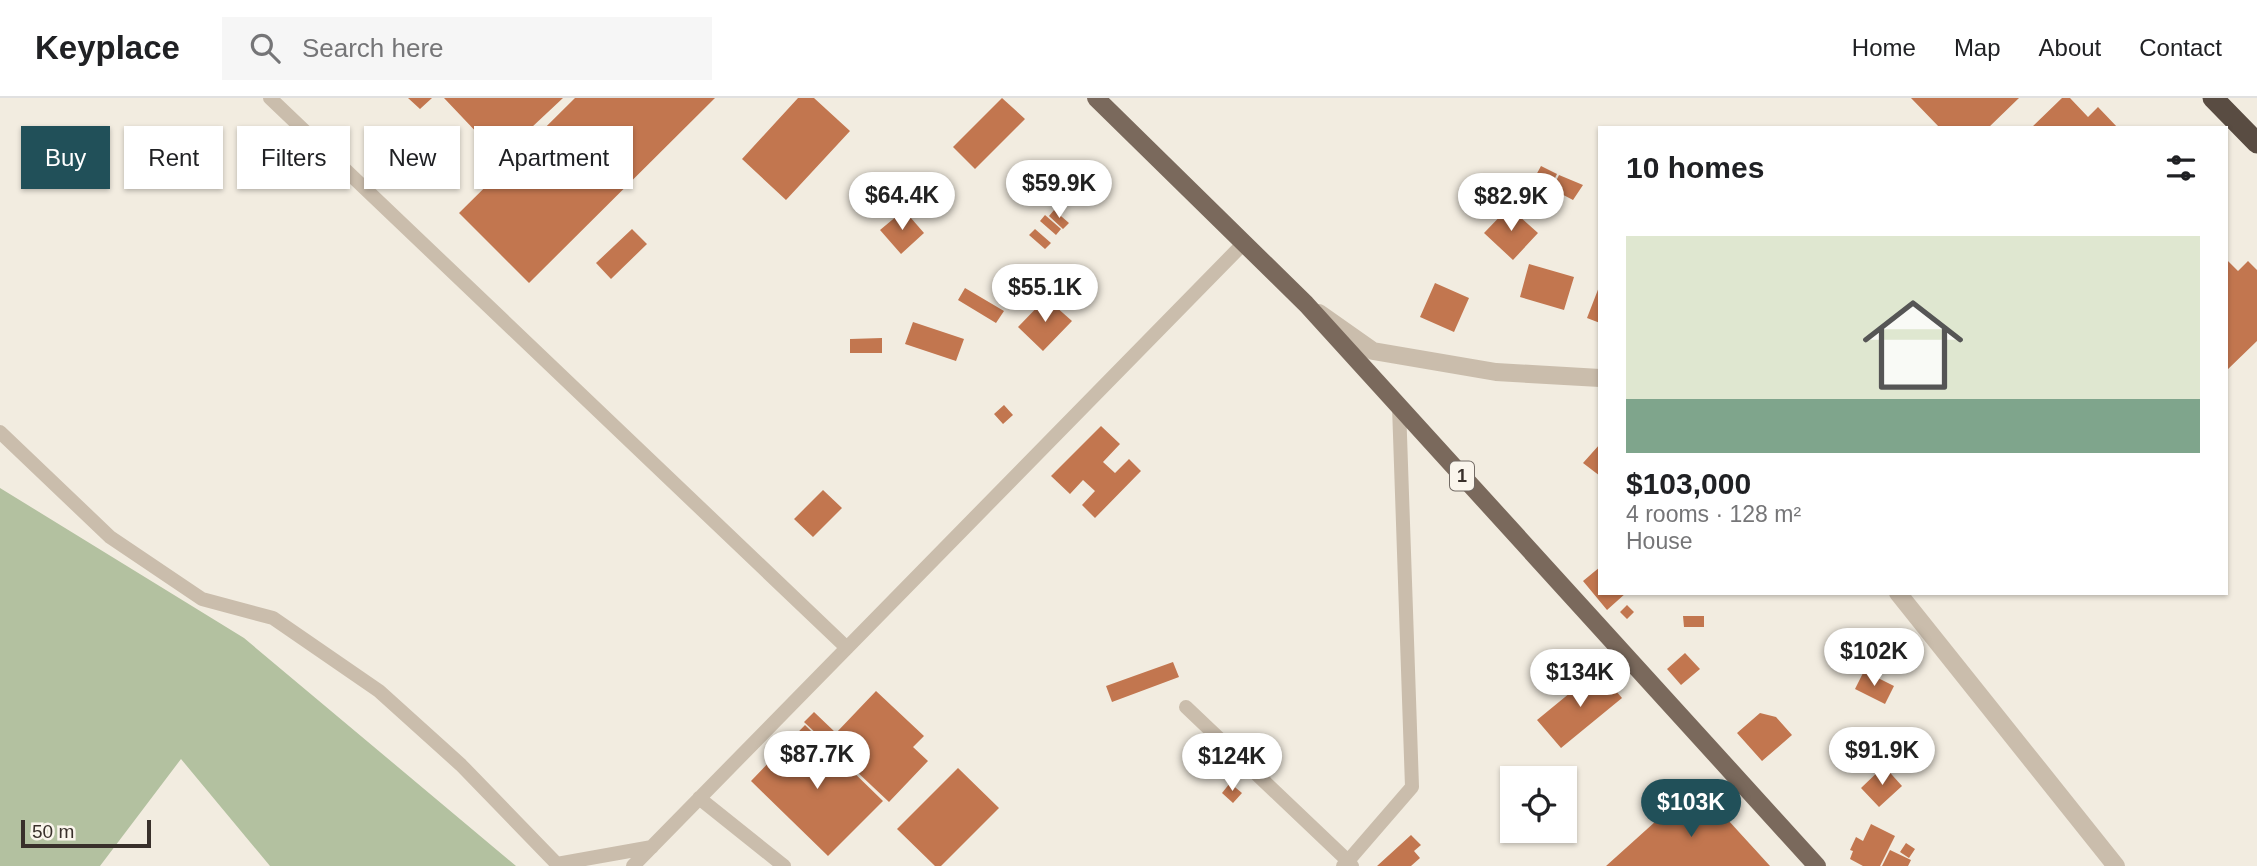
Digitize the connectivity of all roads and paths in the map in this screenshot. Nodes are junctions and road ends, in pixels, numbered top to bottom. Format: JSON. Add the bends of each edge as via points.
{"nodes":[{"id":1,"x":270,"y":98,"type":"edge"},
{"id":2,"x":1096,"y":98,"type":"edge"},
{"id":3,"x":2213,"y":98,"type":"edge"},
{"id":4,"x":2257,"y":143,"type":"edge"},
{"id":5,"x":1244,"y":243,"type":"junction"},
{"id":6,"x":1306,"y":304,"type":"junction"},
{"id":7,"x":1598,"y":378,"type":"edge"},
{"id":8,"x":1399,"y":406,"type":"junction"},
{"id":9,"x":0,"y":432,"type":"edge"},
{"id":10,"x":1900,"y":595,"type":"edge"},
{"id":11,"x":847,"y":648,"type":"junction"},
{"id":12,"x":1186,"y":707,"type":"dead end"},
{"id":13,"x":699,"y":798,"type":"junction"},
{"id":14,"x":652,"y":847,"type":"junction"},
{"id":15,"x":1348,"y":864,"type":"edge"},
{"id":16,"x":633,"y":866,"type":"edge"},
{"id":17,"x":784,"y":866,"type":"edge"},
{"id":18,"x":1817,"y":866,"type":"edge"},
{"id":19,"x":2116,"y":866,"type":"edge"}],
"edges":[{"from":1,"to":11,"type":"street"},
{"from":2,"to":5,"type":"main road","number":"1"},
{"from":3,"to":4,"type":"highway"},
{"from":5,"to":6,"type":"main road","number":"1"},
{"from":5,"to":11,"type":"street"},
{"from":6,"to":7,"type":"street","via":[[1373,351],[1496,372]]},
{"from":6,"to":8,"type":"main road","number":"1"},
{"from":8,"to":15,"type":"street","via":[[1412,787]]},
{"from":8,"to":18,"type":"main road","number":"1"},
{"from":9,"to":14,"type":"street","via":[[110,537],[202,599],[273,618],[379,691],[461,765],[557,864]]},
{"from":10,"to":19,"type":"street"},
{"from":11,"to":13,"type":"street"},
{"from":12,"to":15,"type":"street"},
{"from":13,"to":14,"type":"street"},
{"from":13,"to":17,"type":"street"},
{"from":14,"to":16,"type":"street"}]}
